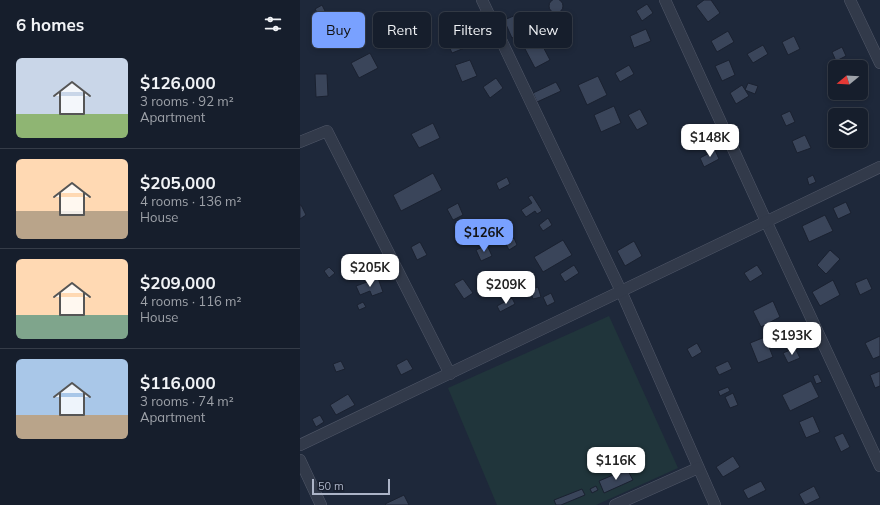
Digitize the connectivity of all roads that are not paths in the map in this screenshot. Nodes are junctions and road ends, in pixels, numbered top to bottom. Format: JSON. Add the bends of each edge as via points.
{"nodes":[{"id":1,"x":482,"y":0,"type":"edge"},
{"id":2,"x":665,"y":0,"type":"edge"},
{"id":3,"x":850,"y":0,"type":"edge"},
{"id":4,"x":880,"y":63,"type":"edge"},
{"id":5,"x":300,"y":142,"type":"edge"},
{"id":6,"x":880,"y":167,"type":"edge"},
{"id":7,"x":766,"y":221,"type":"junction"},
{"id":8,"x":621,"y":291,"type":"junction"},
{"id":9,"x":450,"y":374,"type":"junction"},
{"id":10,"x":300,"y":445,"type":"edge"},
{"id":11,"x":300,"y":460,"type":"edge"},
{"id":12,"x":880,"y":466,"type":"edge"},
{"id":13,"x":698,"y":468,"type":"junction"},
{"id":14,"x":321,"y":505,"type":"edge"},
{"id":15,"x":615,"y":505,"type":"edge"},
{"id":16,"x":715,"y":505,"type":"edge"}],
"edges":[{"from":1,"to":8,"type":"street"},
{"from":2,"to":7,"type":"street"},
{"from":3,"to":4,"type":"street"},
{"from":5,"to":9,"type":"street","via":[[327,131]]},
{"from":6,"to":7,"type":"street"},
{"from":7,"to":8,"type":"street"},
{"from":7,"to":12,"type":"street"},
{"from":8,"to":9,"type":"street"},
{"from":8,"to":13,"type":"street"},
{"from":9,"to":10,"type":"street"},
{"from":11,"to":14,"type":"street"},
{"from":13,"to":15,"type":"street"},
{"from":13,"to":16,"type":"street"}]}
